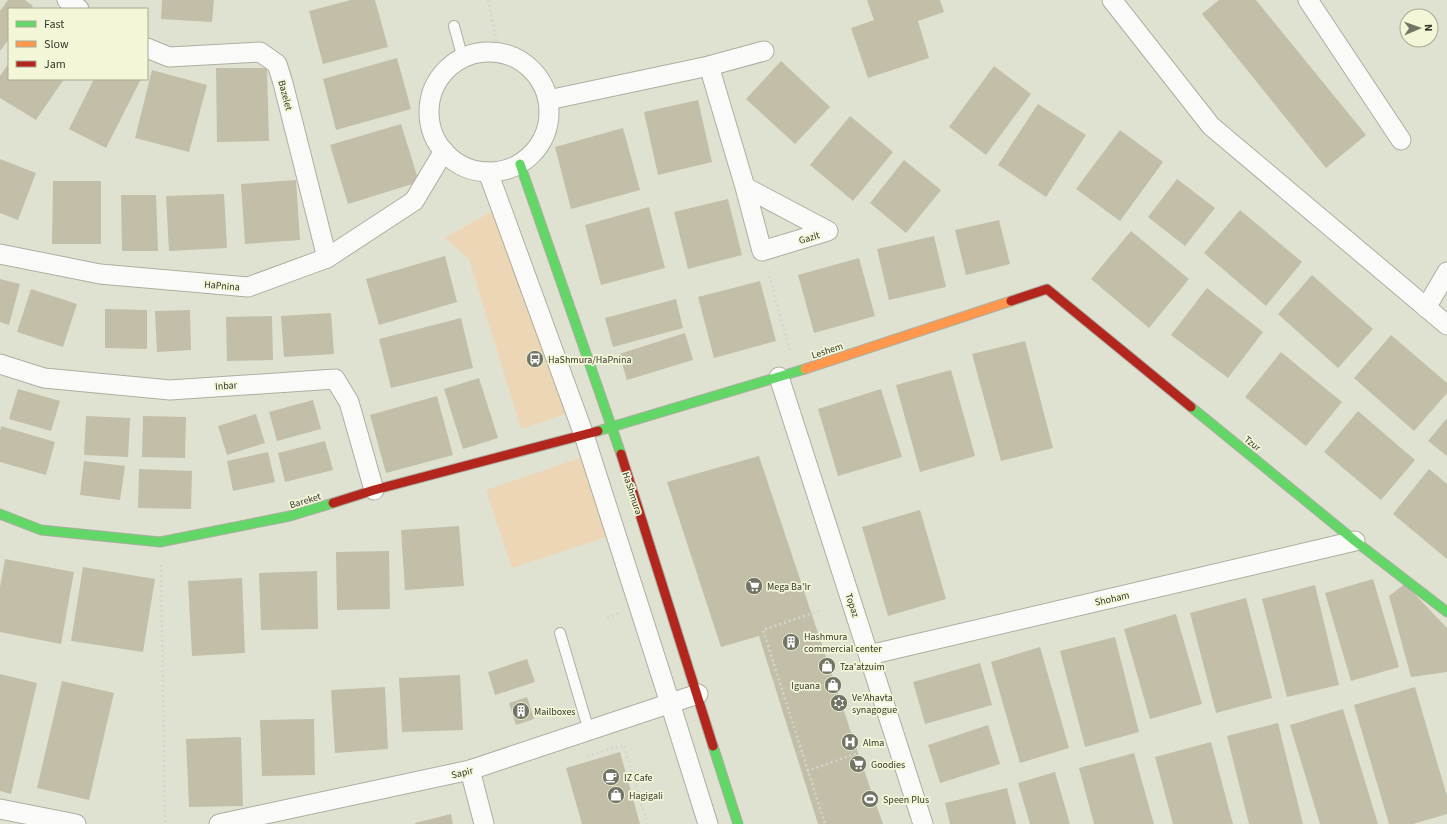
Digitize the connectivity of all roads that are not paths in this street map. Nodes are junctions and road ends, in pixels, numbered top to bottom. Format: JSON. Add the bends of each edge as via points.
{"nodes":[{"id":1,"x":67,"y":0,"type":"edge"},
{"id":2,"x":1112,"y":0,"type":"edge"},
{"id":3,"x":1308,"y":0,"type":"edge"},
{"id":4,"x":78,"y":8,"type":"edge"},
{"id":5,"x":454,"y":26,"type":"dead end"},
{"id":6,"x":148,"y":48,"type":"edge"},
{"id":7,"x":764,"y":51,"type":"dead end"},
{"id":8,"x":463,"y":59,"type":"junction"},
{"id":9,"x":709,"y":66,"type":"junction"},
{"id":10,"x":548,"y":100,"type":"junction"},
{"id":11,"x":1400,"y":140,"type":"dead end"},
{"id":12,"x":444,"y":151,"type":"junction"},
{"id":13,"x":520,"y":164,"type":"junction"},
{"id":14,"x":488,"y":172,"type":"junction"},
{"id":15,"x":745,"y":187,"type":"junction"},
{"id":16,"x":0,"y":254,"type":"edge"},
{"id":17,"x":327,"y":258,"type":"junction"},
{"id":18,"x":1447,"y":272,"type":"edge"},
{"id":19,"x":1048,"y":289,"type":"joint"},
{"id":20,"x":1426,"y":308,"type":"junction"},
{"id":21,"x":1447,"y":325,"type":"edge"},
{"id":22,"x":0,"y":364,"type":"edge"},
{"id":23,"x":786,"y":379,"type":"junction"},
{"id":24,"x":612,"y":427,"type":"junction"},
{"id":25,"x":584,"y":435,"type":"junction"},
{"id":26,"x":374,"y":490,"type":"junction"},
{"id":27,"x":0,"y":514,"type":"edge"},
{"id":28,"x":1355,"y":541,"type":"junction"},
{"id":29,"x":1447,"y":612,"type":"edge"},
{"id":30,"x":560,"y":633,"type":"dead end"},
{"id":31,"x":869,"y":655,"type":"junction"},
{"id":32,"x":698,"y":694,"type":"junction"},
{"id":33,"x":670,"y":703,"type":"junction"},
{"id":34,"x":589,"y":731,"type":"junction"},
{"id":35,"x":470,"y":770,"type":"junction"},
{"id":36,"x":0,"y":809,"type":"edge"},
{"id":37,"x":76,"y":824,"type":"edge"},
{"id":38,"x":219,"y":824,"type":"edge"},
{"id":39,"x":484,"y":824,"type":"edge"},
{"id":40,"x":708,"y":824,"type":"edge"},
{"id":41,"x":738,"y":824,"type":"edge"},
{"id":42,"x":923,"y":824,"type":"edge"}],
"edges":[{"from":1,"to":4,"type":"street"},
{"from":2,"to":20,"type":"street","via":[[1211,126]]},
{"from":3,"to":11,"type":"street"},
{"from":5,"to":8,"type":"lane"},
{"from":6,"to":17,"type":"street","name":"Bazelet","via":[[169,57],[260,52],[277,64]]},
{"from":7,"to":9,"type":"street"},
{"from":8,"to":10,"type":"street","via":[[486,52],[512,57],[534,74],[543,86]]},
{"from":8,"to":12,"type":"street","via":[[448,68],[437,83],[430,100],[429,118],[434,136]]},
{"from":9,"to":10,"type":"street"},
{"from":9,"to":15,"type":"street"},
{"from":10,"to":13,"type":"street","via":[[550,109],[541,141],[528,159]]},
{"from":12,"to":14,"type":"street","via":[[462,166]]},
{"from":12,"to":17,"type":"street","name":"HaPnina","via":[[414,201]]},
{"from":13,"to":14,"type":"street","via":[[499,172]]},
{"from":13,"to":24,"type":"street","name":"HaShmura"},
{"from":14,"to":25,"type":"street"},
{"from":15,"to":15,"type":"street","name":"Gazit","via":[[762,251],[828,231]]},
{"from":16,"to":17,"type":"street","name":"HaPnina","via":[[100,274],[248,287]]},
{"from":18,"to":20,"type":"street"},
{"from":19,"to":23,"type":"street","name":"Leshem"},
{"from":19,"to":28,"type":"street","name":"Tzur"},
{"from":20,"to":21,"type":"street"},
{"from":22,"to":26,"type":"street","name":"Inbar","via":[[44,378],[170,390],[335,379],[349,402]]},
{"from":23,"to":24,"type":"street","name":"Leshem"},
{"from":23,"to":31,"type":"street","name":"Topaz"},
{"from":24,"to":25,"type":"street","name":"Bareket"},
{"from":24,"to":32,"type":"street","name":"HaShmura"},
{"from":25,"to":26,"type":"street","name":"Bareket"},
{"from":25,"to":33,"type":"street"},
{"from":26,"to":27,"type":"street","name":"Bareket","via":[[290,516],[160,542],[41,530]]},
{"from":28,"to":29,"type":"street","name":"Tzur"},
{"from":28,"to":31,"type":"street","name":"Shoham"},
{"from":30,"to":34,"type":"lane"},
{"from":31,"to":42,"type":"street","name":"Topaz"},
{"from":32,"to":33,"type":"street","name":"Sapir"},
{"from":32,"to":41,"type":"street","name":"HaShmura"},
{"from":33,"to":34,"type":"street","name":"Sapir"},
{"from":33,"to":40,"type":"street"},
{"from":34,"to":35,"type":"street","name":"Sapir"},
{"from":35,"to":38,"type":"street","name":"Sapir"},
{"from":35,"to":39,"type":"street"},
{"from":36,"to":37,"type":"street"}]}
